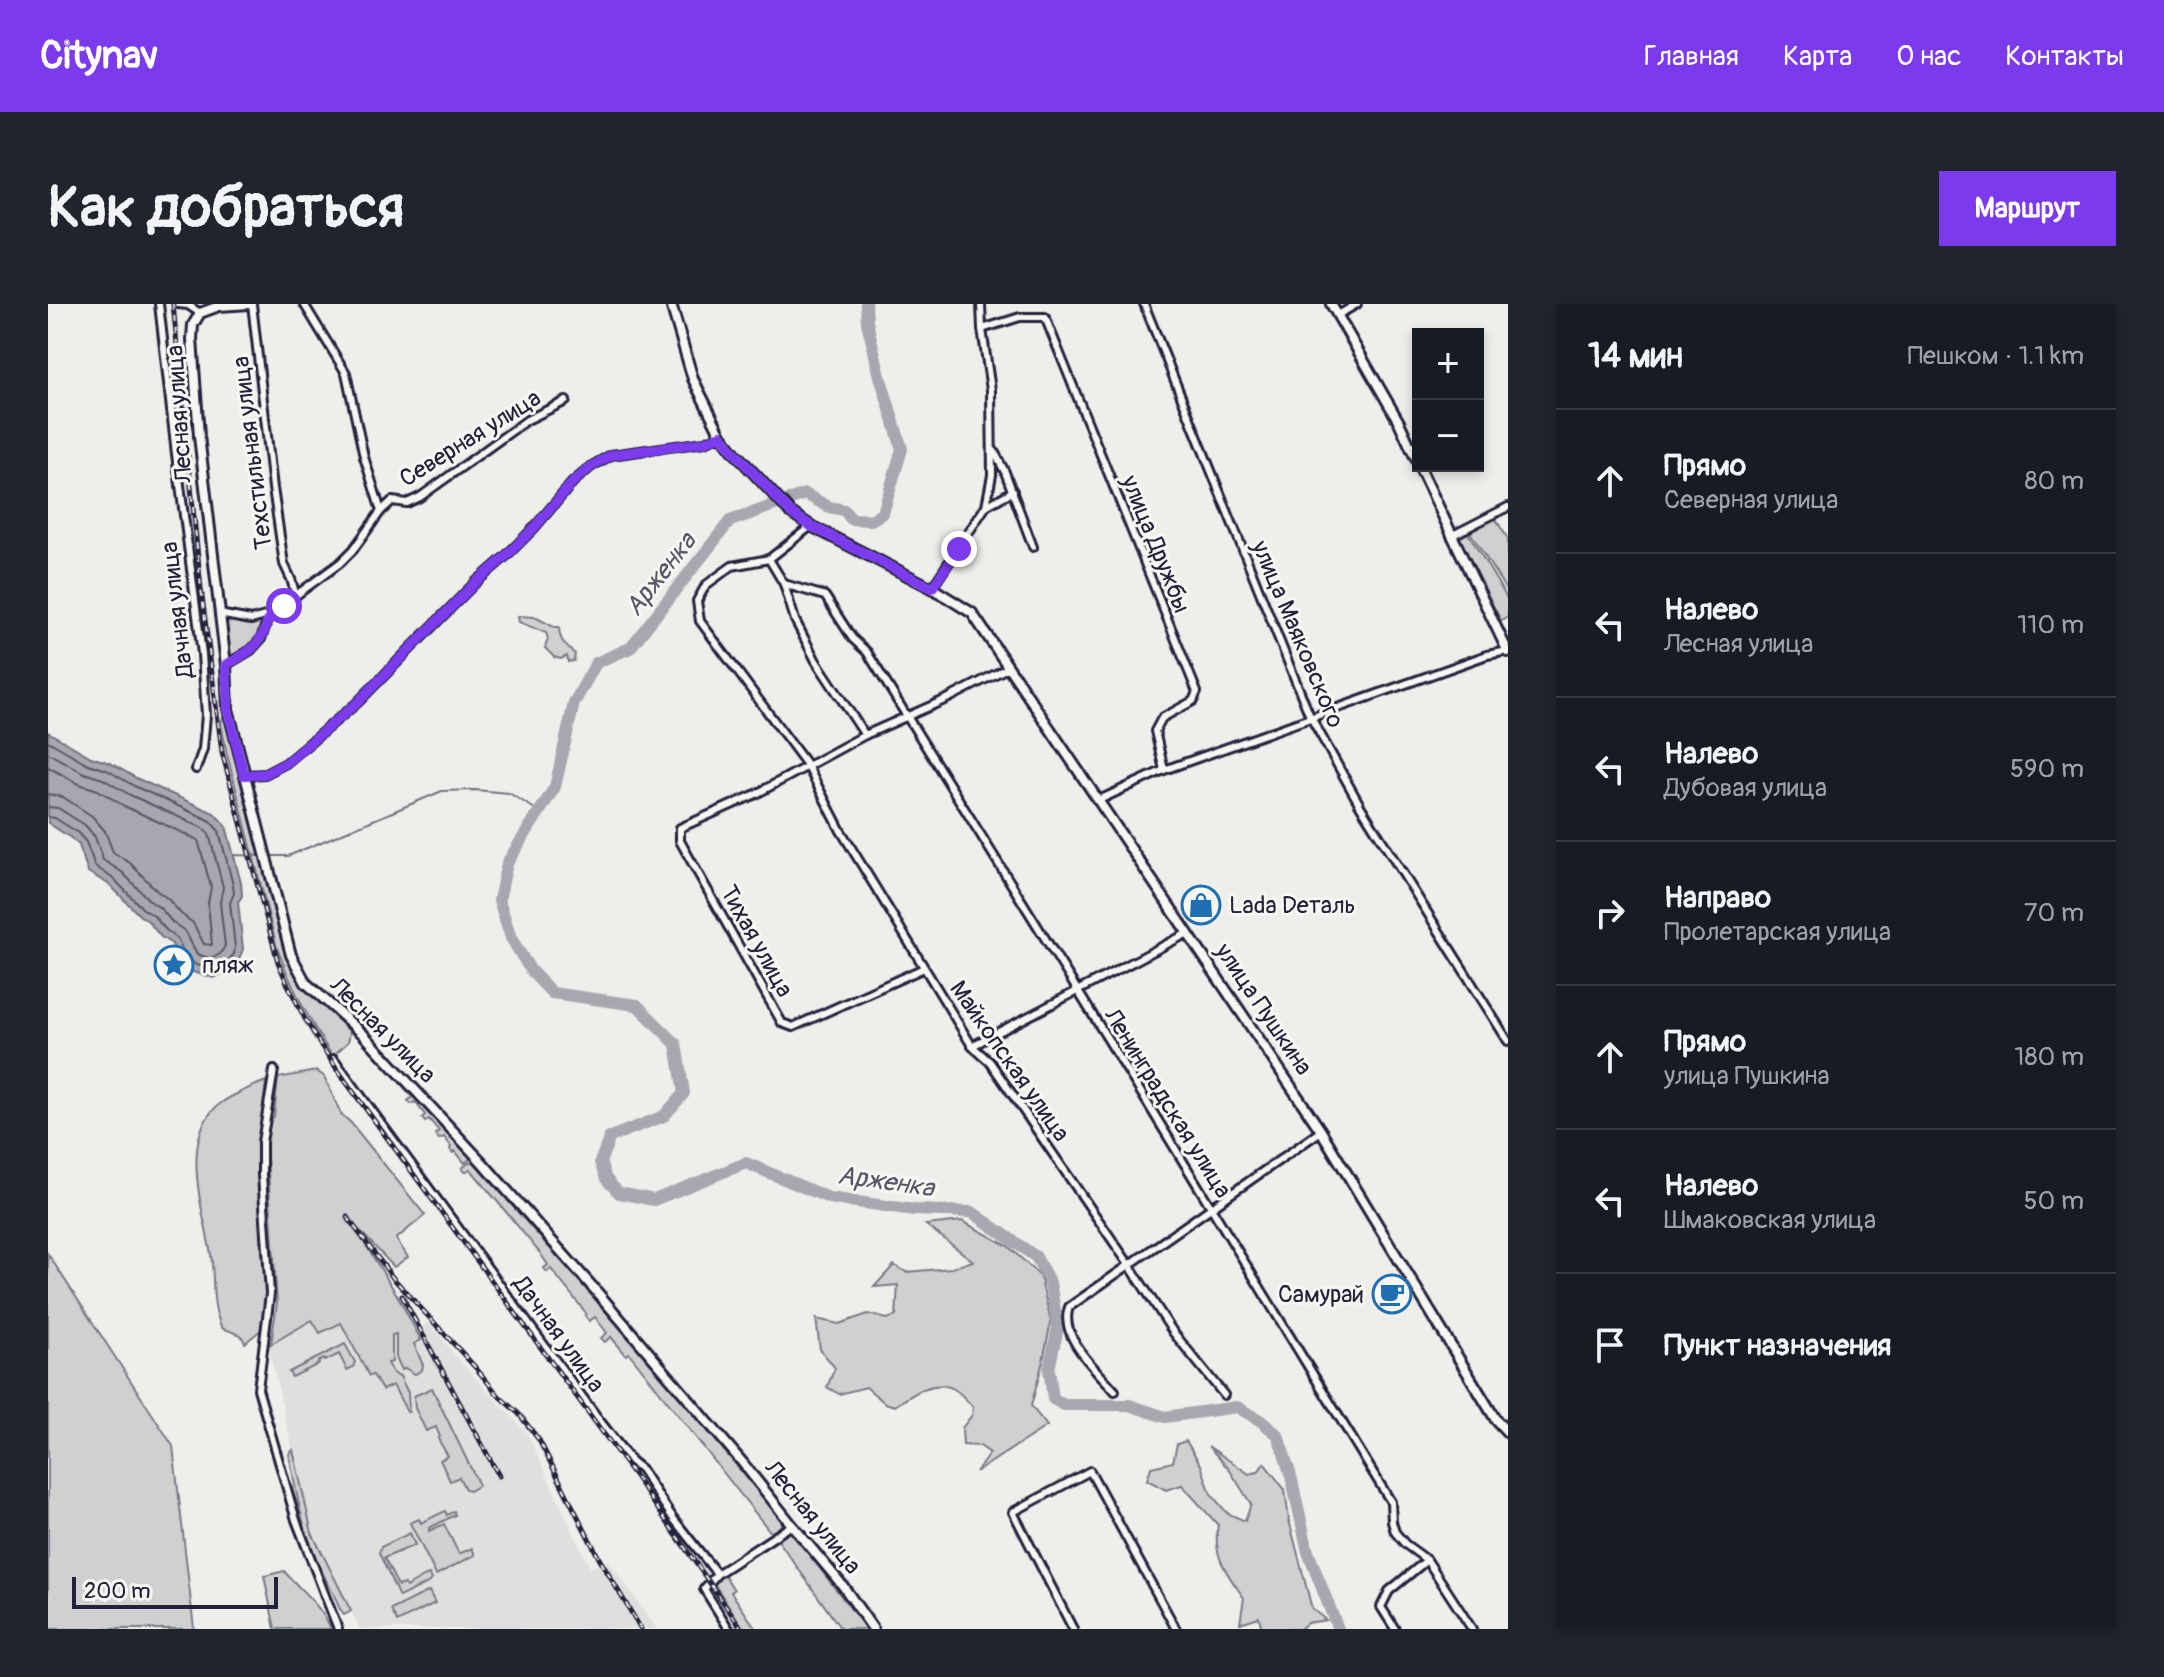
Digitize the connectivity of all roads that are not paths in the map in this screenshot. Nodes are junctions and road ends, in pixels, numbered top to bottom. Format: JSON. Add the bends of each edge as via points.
{"nodes":[{"id":1,"x":159,"y":304,"type":"edge"},
{"id":2,"x":178,"y":304,"type":"edge"},
{"id":3,"x":251,"y":304,"type":"edge"},
{"id":4,"x":304,"y":304,"type":"edge"},
{"id":5,"x":671,"y":304,"type":"edge"},
{"id":6,"x":981,"y":304,"type":"edge"},
{"id":7,"x":1144,"y":304,"type":"edge"},
{"id":8,"x":1331,"y":304,"type":"edge"},
{"id":9,"x":1357,"y":304,"type":"edge"},
{"id":10,"x":200,"y":313,"type":"junction"},
{"id":11,"x":1338,"y":315,"type":"junction"},
{"id":12,"x":982,"y":329,"type":"junction"},
{"id":13,"x":566,"y":401,"type":"dead end"},
{"id":14,"x":721,"y":435,"type":"junction"},
{"id":15,"x":992,"y":448,"type":"junction"},
{"id":16,"x":1412,"y":449,"type":"edge"},
{"id":17,"x":1423,"y":472,"type":"edge"},
{"id":18,"x":1013,"y":491,"type":"junction"},
{"id":19,"x":986,"y":506,"type":"junction"},
{"id":20,"x":1508,"y":507,"type":"edge"},
{"id":21,"x":381,"y":511,"type":"junction"},
{"id":22,"x":811,"y":526,"type":"junction"},
{"id":23,"x":1451,"y":536,"type":"junction"},
{"id":24,"x":1033,"y":547,"type":"dead end"},
{"id":25,"x":769,"y":559,"type":"junction"},
{"id":26,"x":784,"y":584,"type":"junction"},
{"id":27,"x":932,"y":588,"type":"junction"},
{"id":28,"x":296,"y":596,"type":"junction"},
{"id":29,"x":219,"y":614,"type":"junction"},
{"id":30,"x":269,"y":615,"type":"junction"},
{"id":31,"x":1508,"y":651,"type":"edge"},
{"id":32,"x":226,"y":665,"type":"junction"},
{"id":33,"x":1009,"y":667,"type":"junction"},
{"id":34,"x":907,"y":717,"type":"junction"},
{"id":35,"x":1310,"y":717,"type":"junction"},
{"id":36,"x":865,"y":735,"type":"junction"},
{"id":37,"x":807,"y":765,"type":"junction"},
{"id":38,"x":196,"y":769,"type":"dead end"},
{"id":39,"x":1164,"y":770,"type":"junction"},
{"id":40,"x":244,"y":775,"type":"junction"},
{"id":41,"x":1099,"y":800,"type":"junction"},
{"id":42,"x":1188,"y":933,"type":"junction"},
{"id":43,"x":924,"y":968,"type":"junction"},
{"id":44,"x":1077,"y":990,"type":"junction"},
{"id":45,"x":1508,"y":1041,"type":"edge"},
{"id":46,"x":972,"y":1046,"type":"junction"},
{"id":47,"x":334,"y":1059,"type":"dead end"},
{"id":48,"x":274,"y":1070,"type":"dead end"},
{"id":49,"x":1321,"y":1131,"type":"junction"},
{"id":50,"x":1211,"y":1207,"type":"junction"},
{"id":51,"x":1130,"y":1266,"type":"junction"},
{"id":52,"x":1115,"y":1391,"type":"dead end"},
{"id":53,"x":1224,"y":1395,"type":"dead end"},
{"id":54,"x":1508,"y":1433,"type":"edge"},
{"id":55,"x":792,"y":1525,"type":"junction"},
{"id":56,"x":1427,"y":1560,"type":"junction"},
{"id":57,"x":717,"y":1574,"type":"junction"},
{"id":58,"x":338,"y":1629,"type":"edge"},
{"id":59,"x":729,"y":1629,"type":"edge"},
{"id":60,"x":873,"y":1629,"type":"edge"},
{"id":61,"x":1073,"y":1629,"type":"edge"},
{"id":62,"x":1176,"y":1629,"type":"edge"},
{"id":63,"x":1395,"y":1629,"type":"edge"},
{"id":64,"x":1472,"y":1629,"type":"edge"}],
"edges":[{"from":1,"to":38,"type":"street","name":"Дачная улица","via":[[202,654],[206,715]]},
{"from":2,"to":10,"type":"street"},
{"from":3,"to":10,"type":"street"},
{"from":3,"to":28,"type":"street","name":"Техстильная улица","via":[[284,564]]},
{"from":4,"to":21,"type":"street","via":[[346,373]]},
{"from":5,"to":14,"type":"street","name":"улица Пушкина","via":[[693,379]]},
{"from":6,"to":12,"type":"street"},
{"from":7,"to":35,"type":"street","name":"улица Маяковского"},
{"from":8,"to":11,"type":"street"},
{"from":9,"to":11,"type":"street"},
{"from":10,"to":29,"type":"street","name":"Лесная улица","via":[[192,339]]},
{"from":11,"to":16,"type":"street"},
{"from":12,"to":15,"type":"street"},
{"from":12,"to":39,"type":"street","name":"улица Дружбы","via":[[1020,317],[1045,317],[1197,692],[1193,701],[1162,718],[1155,731]]},
{"from":13,"to":21,"type":"street","name":"Северная улица","via":[[527,420],[420,497],[407,503],[392,501]]},
{"from":14,"to":22,"type":"street","name":"улица Пушкина","via":[[790,512]]},
{"from":14,"to":40,"type":"street","via":[[705,442],[611,455],[592,466],[357,703],[286,763],[265,774]]},
{"from":15,"to":18,"type":"street"},
{"from":15,"to":19,"type":"street"},
{"from":17,"to":23,"type":"street"},
{"from":18,"to":19,"type":"street"},
{"from":18,"to":24,"type":"street"},
{"from":19,"to":27,"type":"street"},
{"from":20,"to":23,"type":"street"},
{"from":21,"to":28,"type":"street","name":"Северная улица","via":[[353,550]]},
{"from":22,"to":25,"type":"street"},
{"from":22,"to":27,"type":"street","name":"улица Пушкина"},
{"from":23,"to":31,"type":"street"},
{"from":25,"to":26,"type":"street"},
{"from":25,"to":37,"type":"street","name":"Майкопская улица","via":[[732,566],[706,585],[697,601],[700,621]]},
{"from":26,"to":34,"type":"street","name":"Ленинградская улица","via":[[825,596]]},
{"from":26,"to":36,"type":"street","via":[[816,661]]},
{"from":27,"to":33,"type":"street","name":"улица Пушкина","via":[[972,613]]},
{"from":28,"to":30,"type":"street","name":"Северная улица"},
{"from":29,"to":30,"type":"street","via":[[251,620]]},
{"from":29,"to":32,"type":"street","name":"Лесная улица"},
{"from":30,"to":32,"type":"street","name":"Северная улица","via":[[256,645]]},
{"from":31,"to":35,"type":"street"},
{"from":32,"to":40,"type":"street","name":"Лесная улица","via":[[228,709]]},
{"from":33,"to":34,"type":"street"},
{"from":33,"to":41,"type":"street","name":"улица Пушкина"},
{"from":34,"to":36,"type":"street"},
{"from":34,"to":44,"type":"street","name":"Ленинградская улица"},
{"from":35,"to":39,"type":"street"},
{"from":35,"to":45,"type":"street","name":"улица Маяковского"},
{"from":36,"to":37,"type":"street"},
{"from":37,"to":43,"type":"street","name":"Майкопская улица"},
{"from":37,"to":43,"type":"street","name":"Тихая улица","via":[[680,828],[680,841],[782,1023],[793,1027]]},
{"from":39,"to":41,"type":"street"},
{"from":40,"to":55,"type":"street","name":"Лесная улица","via":[[291,955],[306,983],[363,1034],[492,1173]]},
{"from":41,"to":42,"type":"street","name":"улица Пушкина"},
{"from":42,"to":44,"type":"street"},
{"from":42,"to":49,"type":"street","name":"улица Пушкина"},
{"from":43,"to":46,"type":"street","name":"Майкопская улица"},
{"from":44,"to":46,"type":"street"},
{"from":44,"to":50,"type":"street","name":"Ленинградская улица"},
{"from":46,"to":51,"type":"street","name":"Майкопская улица","via":[[990,1062]]},
{"from":47,"to":57,"type":"street","name":"Дачная улица"},
{"from":48,"to":58,"type":"street","via":[[262,1142],[270,1294],[258,1389],[296,1520]]},
{"from":49,"to":50,"type":"street"},
{"from":49,"to":54,"type":"street","name":"улица Пушкина"},
{"from":50,"to":51,"type":"street"},
{"from":50,"to":56,"type":"street","name":"Ленинградская улица","via":[[1391,1502],[1395,1532]]},
{"from":51,"to":52,"type":"street","via":[[1075,1302],[1065,1317],[1072,1341]]},
{"from":51,"to":53,"type":"street","name":"Майкопская улица","via":[[1173,1332]]},
{"from":55,"to":57,"type":"street"},
{"from":55,"to":60,"type":"street","name":"Лесная улица"},
{"from":56,"to":63,"type":"street","via":[[1389,1591],[1381,1607]]},
{"from":56,"to":64,"type":"street","name":"Ленинградская улица"},
{"from":57,"to":59,"type":"street","via":[[704,1589]]},
{"from":61,"to":62,"type":"street","via":[[1013,1512],[1090,1471]]}]}
